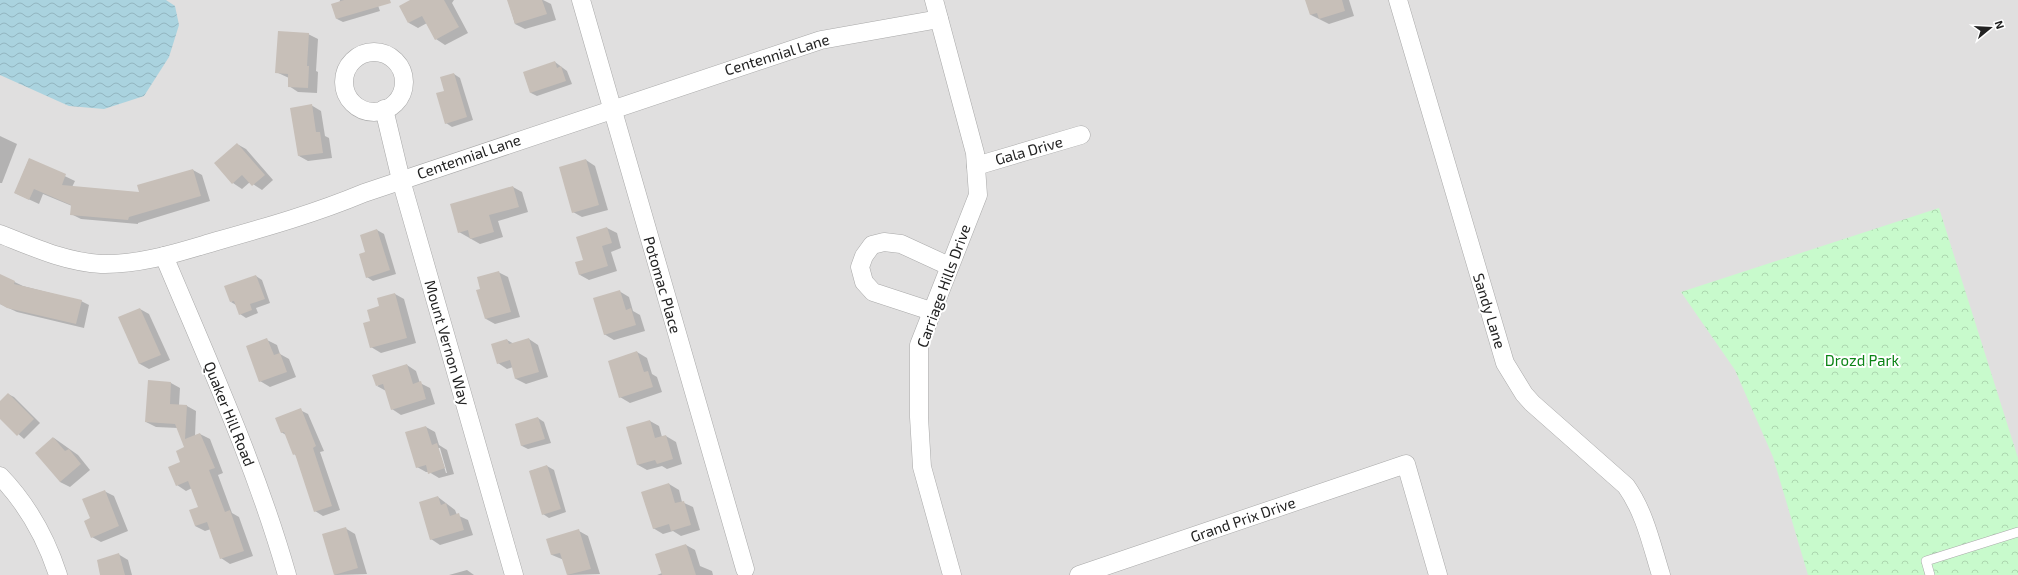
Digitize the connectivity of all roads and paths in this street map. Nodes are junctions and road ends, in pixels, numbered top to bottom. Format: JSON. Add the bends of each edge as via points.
{"nodes":[{"id":1,"x":580,"y":0,"type":"edge"},
{"id":2,"x":934,"y":0,"type":"edge"},
{"id":3,"x":1398,"y":0,"type":"edge"},
{"id":4,"x":939,"y":19,"type":"junction"},
{"id":5,"x":612,"y":109,"type":"junction"},
{"id":6,"x":384,"y":110,"type":"dead end"},
{"id":7,"x":1082,"y":135,"type":"dead end"},
{"id":8,"x":976,"y":166,"type":"junction"},
{"id":9,"x":401,"y":180,"type":"junction"},
{"id":10,"x":0,"y":234,"type":"edge"},
{"id":11,"x":164,"y":256,"type":"junction"},
{"id":12,"x":949,"y":266,"type":"junction"},
{"id":13,"x":932,"y":311,"type":"junction"},
{"id":14,"x":0,"y":476,"type":"edge"},
{"id":15,"x":2018,"y":532,"type":"edge"},
{"id":16,"x":745,"y":569,"type":"dead end"},
{"id":17,"x":58,"y":575,"type":"edge"},
{"id":18,"x":287,"y":575,"type":"edge"},
{"id":19,"x":514,"y":575,"type":"edge"},
{"id":20,"x":952,"y":575,"type":"edge"},
{"id":21,"x":1079,"y":575,"type":"edge"},
{"id":22,"x":1438,"y":575,"type":"edge"},
{"id":23,"x":1660,"y":575,"type":"edge"},
{"id":24,"x":1930,"y":575,"type":"edge"}],
"edges":[{"from":1,"to":5,"type":"street","name":"Potomac Place"},
{"from":2,"to":4,"type":"street","name":"Carriage Hills Drive"},
{"from":3,"to":23,"type":"street","name":"Sandy Lane","via":[[1505,363],[1532,403],[1626,486],[1644,517]]},
{"from":4,"to":5,"type":"street","name":"Centennial Lane","via":[[821,40]]},
{"from":4,"to":8,"type":"street","name":"Carriage Hills Drive","via":[[975,153]]},
{"from":5,"to":9,"type":"street","name":"Centennial Lane"},
{"from":5,"to":16,"type":"street","name":"Potomac Place"},
{"from":6,"to":9,"type":"street","name":"Mount Vernon Way"},
{"from":7,"to":8,"type":"street","name":"Gala Drive"},
{"from":8,"to":12,"type":"street","name":"Carriage Hills Drive","via":[[978,195]]},
{"from":9,"to":11,"type":"street","name":"Centennial Lane","via":[[297,218]]},
{"from":9,"to":19,"type":"street","name":"Mount Vernon Way"},
{"from":10,"to":11,"type":"street","name":"Centennial Lane","via":[[50,254],[84,262],[118,264]]},
{"from":11,"to":18,"type":"street","name":"Quaker Hill Road","via":[[246,455],[277,538]]},
{"from":12,"to":13,"type":"street","name":"Carriage Hills Drive"},
{"from":12,"to":13,"type":"street","via":[[901,244],[884,242],[872,245],[864,256],[860,267],[864,282],[873,292]]},
{"from":13,"to":20,"type":"street","name":"Carriage Hills Drive","via":[[919,345],[922,467]]},
{"from":14,"to":17,"type":"street","via":[[33,518],[51,554]]},
{"from":15,"to":24,"type":"lane","via":[[1926,561]]},
{"from":21,"to":22,"type":"street","name":"Grand Prix Drive","via":[[1406,464]]}]}
